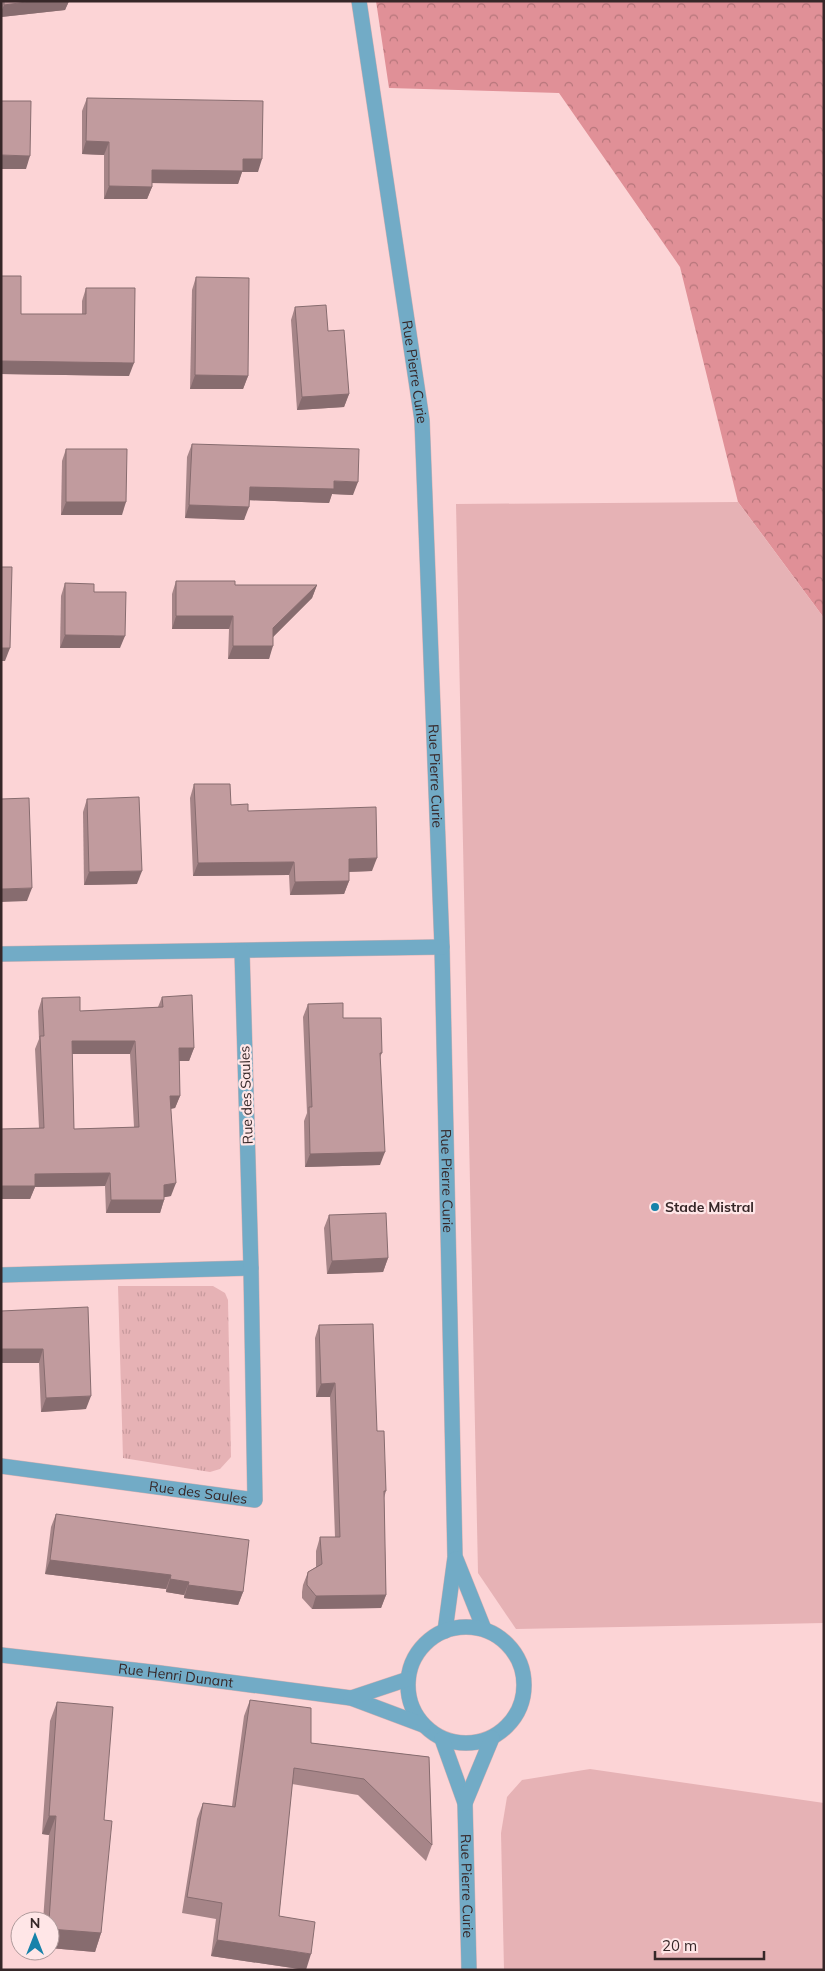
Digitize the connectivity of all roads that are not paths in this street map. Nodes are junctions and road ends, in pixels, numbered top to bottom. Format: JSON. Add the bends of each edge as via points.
{"nodes":[{"id":1,"x":359,"y":1,"type":"edge"},
{"id":2,"x":442,"y":947,"type":"junction"},
{"id":3,"x":242,"y":951,"type":"junction"},
{"id":4,"x":1,"y":954,"type":"edge"},
{"id":5,"x":251,"y":1268,"type":"junction"},
{"id":6,"x":1,"y":1274,"type":"edge"},
{"id":7,"x":1,"y":1466,"type":"edge"},
{"id":8,"x":455,"y":1557,"type":"junction"},
{"id":9,"x":484,"y":1629,"type":"junction"},
{"id":10,"x":445,"y":1631,"type":"junction"},
{"id":11,"x":1,"y":1655,"type":"edge"},
{"id":12,"x":408,"y":1679,"type":"junction"},
{"id":13,"x":351,"y":1698,"type":"junction"},
{"id":14,"x":423,"y":1725,"type":"junction"},
{"id":15,"x":442,"y":1738,"type":"junction"},
{"id":16,"x":492,"y":1738,"type":"junction"},
{"id":17,"x":465,"y":1804,"type":"junction"},
{"id":18,"x":469,"y":1970,"type":"edge"}],
"edges":[{"from":1,"to":2,"type":"street","name":"Rue Pierre Curie","via":[[422,420]]},
{"from":2,"to":3,"type":"street"},
{"from":2,"to":8,"type":"street","name":"Rue Pierre Curie"},
{"from":3,"to":4,"type":"street"},
{"from":3,"to":5,"type":"street","name":"Rue des Saules"},
{"from":5,"to":6,"type":"street"},
{"from":5,"to":7,"type":"street","name":"Rue des Saules","via":[[255,1500]]},
{"from":8,"to":9,"type":"street","name":"Rue Pierre Curie"},
{"from":8,"to":10,"type":"street","name":"Rue Pierre Curie"},
{"from":9,"to":10,"type":"street","via":[[465,1627]]},
{"from":9,"to":16,"type":"street","via":[[502,1639],[516,1654],[524,1672],[524,1692],[519,1711],[508,1726]]},
{"from":10,"to":12,"type":"street","via":[[431,1638],[420,1650]]},
{"from":11,"to":13,"type":"street","name":"Rue Henri Dunant"},
{"from":12,"to":13,"type":"street","name":"Rue Henri Dunant"},
{"from":12,"to":14,"type":"street","via":[[411,1703]]},
{"from":13,"to":14,"type":"street","name":"Rue Henri Dunant"},
{"from":14,"to":15,"type":"street"},
{"from":15,"to":16,"type":"street","via":[[459,1743],[476,1743]]},
{"from":15,"to":17,"type":"street","name":"Rue Pierre Curie"},
{"from":16,"to":17,"type":"street","name":"Rue Pierre Curie"},
{"from":17,"to":18,"type":"street","name":"Rue Pierre Curie"}]}
